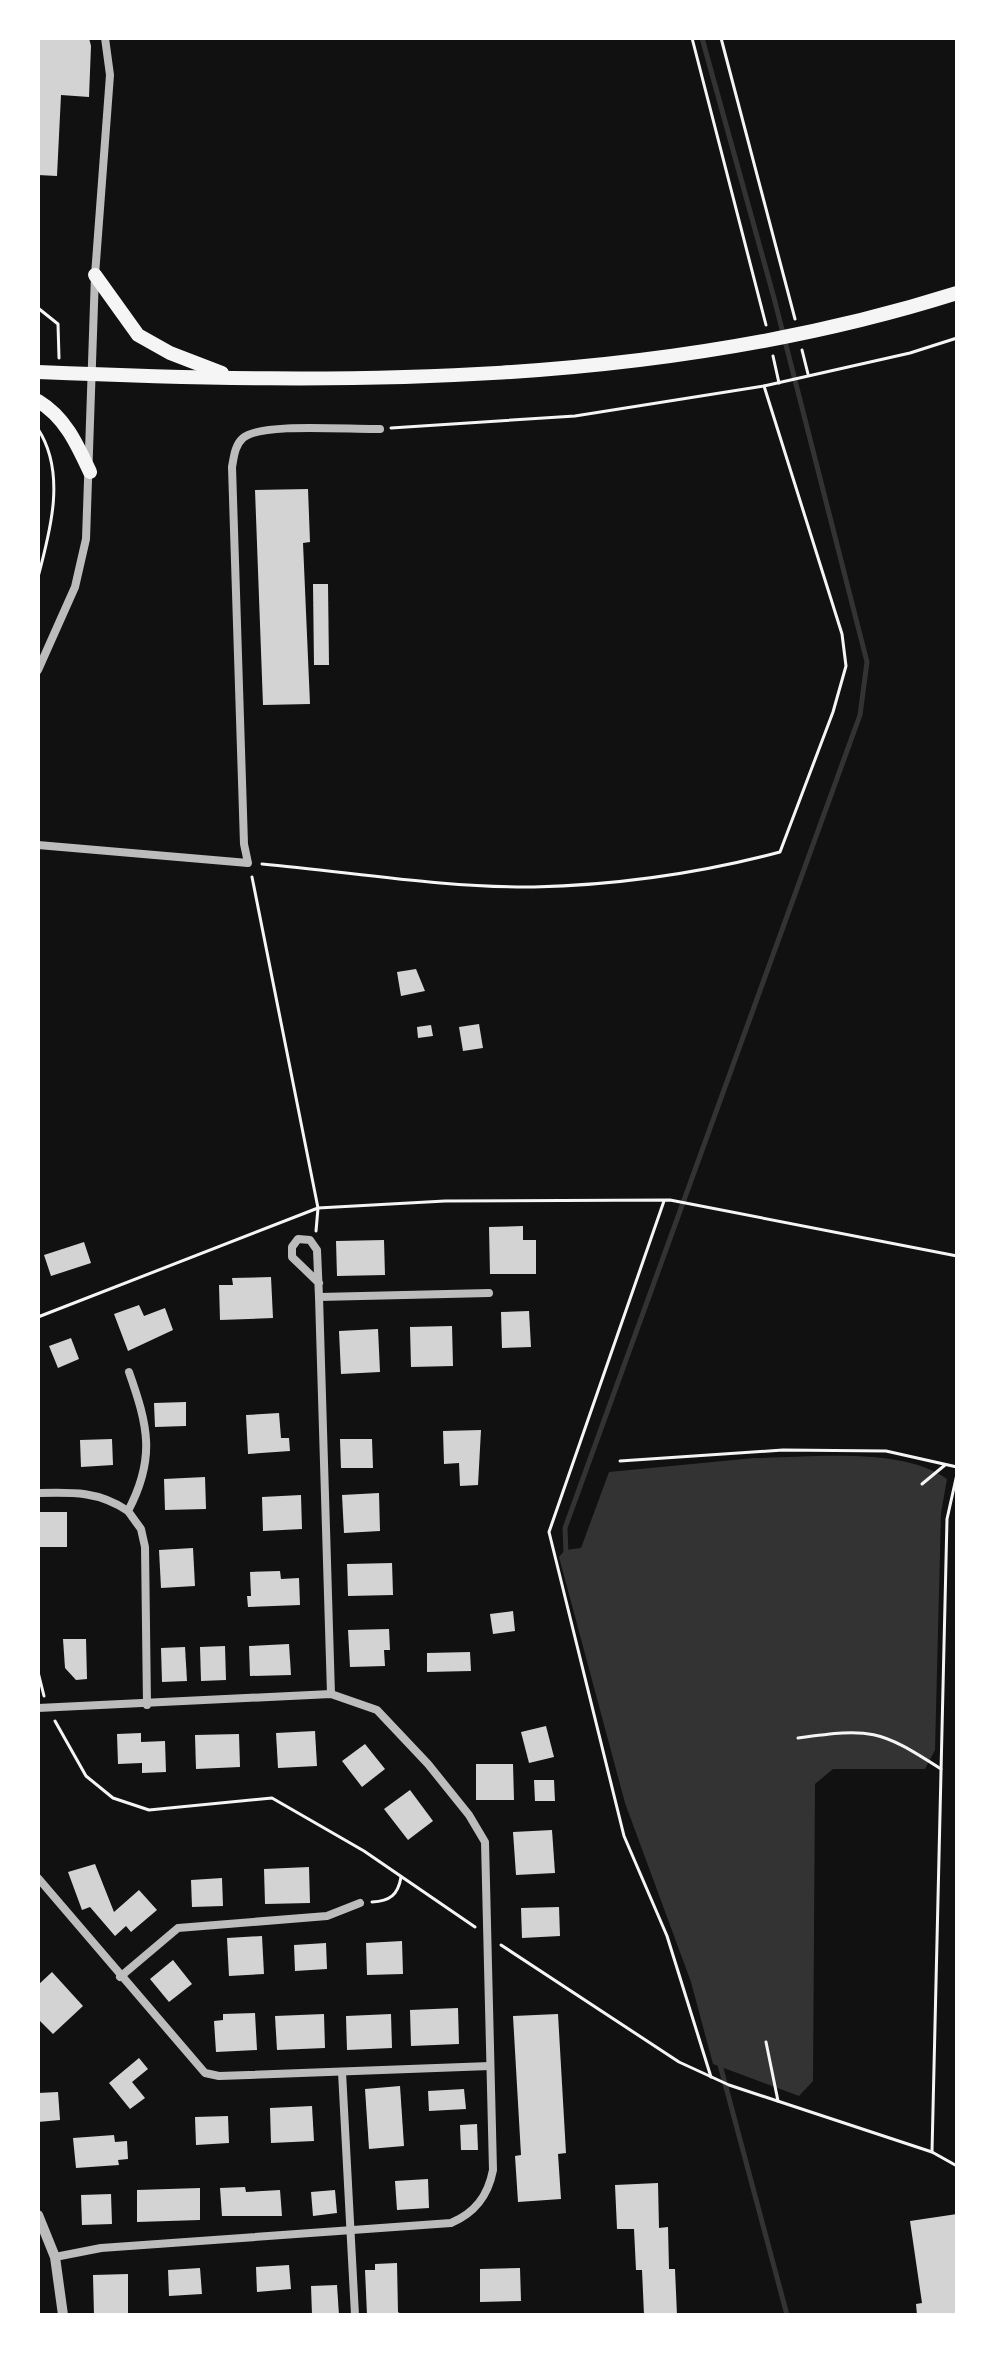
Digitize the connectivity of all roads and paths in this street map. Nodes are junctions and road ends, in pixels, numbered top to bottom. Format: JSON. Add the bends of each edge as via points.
{"nodes":[{"id":1,"x":105,"y":38,"type":"edge"},
{"id":2,"x":692,"y":38,"type":"edge"},
{"id":3,"x":721,"y":38,"type":"edge"},
{"id":4,"x":95,"y":275,"type":"junction"},
{"id":5,"x":957,"y":293,"type":"edge"},
{"id":6,"x":796,"y":323,"type":"dead end"},
{"id":7,"x":768,"y":330,"type":"dead end"},
{"id":8,"x":957,"y":338,"type":"edge"},
{"id":9,"x":771,"y":343,"type":"dead end"},
{"id":10,"x":802,"y":347,"type":"dead end"},
{"id":11,"x":38,"y":372,"type":"edge"},
{"id":12,"x":808,"y":374,"type":"junction"},
{"id":13,"x":93,"y":375,"type":"junction"},
{"id":14,"x":234,"y":378,"type":"junction"},
{"id":15,"x":779,"y":383,"type":"junction"},
{"id":16,"x":764,"y":386,"type":"junction"},
{"id":17,"x":38,"y":401,"type":"edge"},
{"id":18,"x":38,"y":429,"type":"edge"},
{"id":19,"x":380,"y":429,"type":"joint"},
{"id":20,"x":90,"y":472,"type":"junction"},
{"id":21,"x":38,"y":577,"type":"edge"},
{"id":22,"x":38,"y":670,"type":"edge"},
{"id":23,"x":38,"y":845,"type":"edge"},
{"id":24,"x":248,"y":863,"type":"junction"},
{"id":25,"x":665,"y":1200,"type":"junction"},
{"id":26,"x":318,"y":1208,"type":"junction"},
{"id":27,"x":316,"y":1245,"type":"junction"},
{"id":28,"x":957,"y":1256,"type":"edge"},
{"id":29,"x":319,"y":1283,"type":"junction"},
{"id":30,"x":489,"y":1293,"type":"dead end"},
{"id":31,"x":319,"y":1297,"type":"junction"},
{"id":32,"x":38,"y":1317,"type":"edge"},
{"id":33,"x":129,"y":1372,"type":"dead end"},
{"id":34,"x":620,"y":1461,"type":"dead end"},
{"id":35,"x":945,"y":1465,"type":"junction"},
{"id":36,"x":957,"y":1467,"type":"edge"},
{"id":37,"x":957,"y":1474,"type":"edge"},
{"id":38,"x":922,"y":1484,"type":"dead end"},
{"id":39,"x":38,"y":1493,"type":"edge"},
{"id":40,"x":128,"y":1511,"type":"junction"},
{"id":41,"x":38,"y":1672,"type":"edge"},
{"id":42,"x":331,"y":1694,"type":"junction"},
{"id":43,"x":147,"y":1705,"type":"junction"},
{"id":44,"x":43,"y":1708,"type":"edge"},
{"id":45,"x":798,"y":1738,"type":"dead end"},
{"id":46,"x":941,"y":1769,"type":"junction"},
{"id":47,"x":402,"y":1875,"type":"junction"},
{"id":48,"x":38,"y":1878,"type":"edge"},
{"id":49,"x":360,"y":1903,"type":"joint"},
{"id":50,"x":490,"y":1937,"type":"junction"},
{"id":51,"x":120,"y":1977,"type":"junction"},
{"id":52,"x":766,"y":2042,"type":"dead end"},
{"id":53,"x":490,"y":2066,"type":"junction"},
{"id":54,"x":342,"y":2072,"type":"junction"},
{"id":55,"x":711,"y":2077,"type":"junction"},
{"id":56,"x":778,"y":2101,"type":"junction"},
{"id":57,"x":932,"y":2152,"type":"junction"},
{"id":58,"x":957,"y":2166,"type":"edge"},
{"id":59,"x":38,"y":2215,"type":"edge"},
{"id":60,"x":350,"y":2231,"type":"junction"},
{"id":61,"x":55,"y":2257,"type":"junction"},
{"id":62,"x":63,"y":2315,"type":"edge"},
{"id":63,"x":355,"y":2315,"type":"edge"}],
"edges":[{"from":1,"to":4,"type":"street","via":[[110,75]]},
{"from":2,"to":7,"type":"path"},
{"from":3,"to":6,"type":"path"},
{"from":4,"to":13,"type":"street"},
{"from":4,"to":14,"type":"main road","via":[[138,335]]},
{"from":5,"to":14,"type":"main road","via":[[831,329],[722,350],[495,376]]},
{"from":8,"to":12,"type":"path"},
{"from":9,"to":15,"type":"path"},
{"from":10,"to":12,"type":"path"},
{"from":11,"to":13,"type":"main road"},
{"from":12,"to":15,"type":"path"},
{"from":13,"to":14,"type":"main road"},
{"from":13,"to":20,"type":"street"},
{"from":15,"to":16,"type":"path"},
{"from":16,"to":19,"type":"path","via":[[575,416]]},
{"from":16,"to":24,"type":"path","via":[[842,634],[846,666],[780,852],[728,866],[534,887]]},
{"from":17,"to":20,"type":"main road","via":[[74,437]]},
{"from":18,"to":21,"type":"path","via":[[51,448],[55,467]]},
{"from":19,"to":24,"type":"street","via":[[265,430],[245,435],[237,444],[232,481]]},
{"from":20,"to":22,"type":"street","via":[[86,539],[75,587]]},
{"from":23,"to":24,"type":"street"},
{"from":24,"to":26,"type":"path"},
{"from":25,"to":26,"type":"path","via":[[445,1201]]},
{"from":25,"to":28,"type":"path"},
{"from":25,"to":55,"type":"path","via":[[549,1532],[624,1836],[667,1936]]},
{"from":26,"to":27,"type":"path"},
{"from":26,"to":32,"type":"path"},
{"from":27,"to":29,"type":"street"},
{"from":27,"to":29,"type":"street","via":[[298,1239],[291,1252]]},
{"from":29,"to":31,"type":"street"},
{"from":30,"to":31,"type":"street"},
{"from":31,"to":42,"type":"street"},
{"from":33,"to":40,"type":"street","via":[[148,1442],[142,1486]]},
{"from":34,"to":35,"type":"path","via":[[783,1450],[886,1451]]},
{"from":35,"to":36,"type":"path"},
{"from":35,"to":38,"type":"path"},
{"from":37,"to":46,"type":"path","via":[[947,1519]]},
{"from":39,"to":40,"type":"street","via":[[93,1494]]},
{"from":40,"to":43,"type":"street","via":[[141,1529],[145,1547]]},
{"from":41,"to":44,"type":"path"},
{"from":42,"to":43,"type":"street"},
{"from":42,"to":50,"type":"street","via":[[377,1710],[469,1815],[485,1842]]},
{"from":43,"to":44,"type":"street"},
{"from":44,"to":47,"type":"path","via":[[86,1776],[113,1798],[149,1810],[272,1798]]},
{"from":45,"to":46,"type":"path","via":[[857,1730],[896,1740]]},
{"from":46,"to":57,"type":"path"},
{"from":47,"to":49,"type":"path","via":[[399,1890],[386,1901]]},
{"from":47,"to":50,"type":"path"},
{"from":48,"to":51,"type":"street"},
{"from":49,"to":51,"type":"street","via":[[327,1916],[178,1928]]},
{"from":50,"to":53,"type":"street"},
{"from":50,"to":55,"type":"path","via":[[679,2062]]},
{"from":51,"to":54,"type":"street","via":[[205,2073]]},
{"from":52,"to":56,"type":"path"},
{"from":53,"to":54,"type":"street"},
{"from":53,"to":60,"type":"street","via":[[493,2170],[480,2202],[451,2223]]},
{"from":54,"to":60,"type":"street"},
{"from":55,"to":56,"type":"path"},
{"from":56,"to":57,"type":"path"},
{"from":57,"to":58,"type":"path"},
{"from":59,"to":61,"type":"street"},
{"from":60,"to":61,"type":"street","via":[[101,2248]]},
{"from":60,"to":63,"type":"street"},
{"from":61,"to":62,"type":"street"}]}
